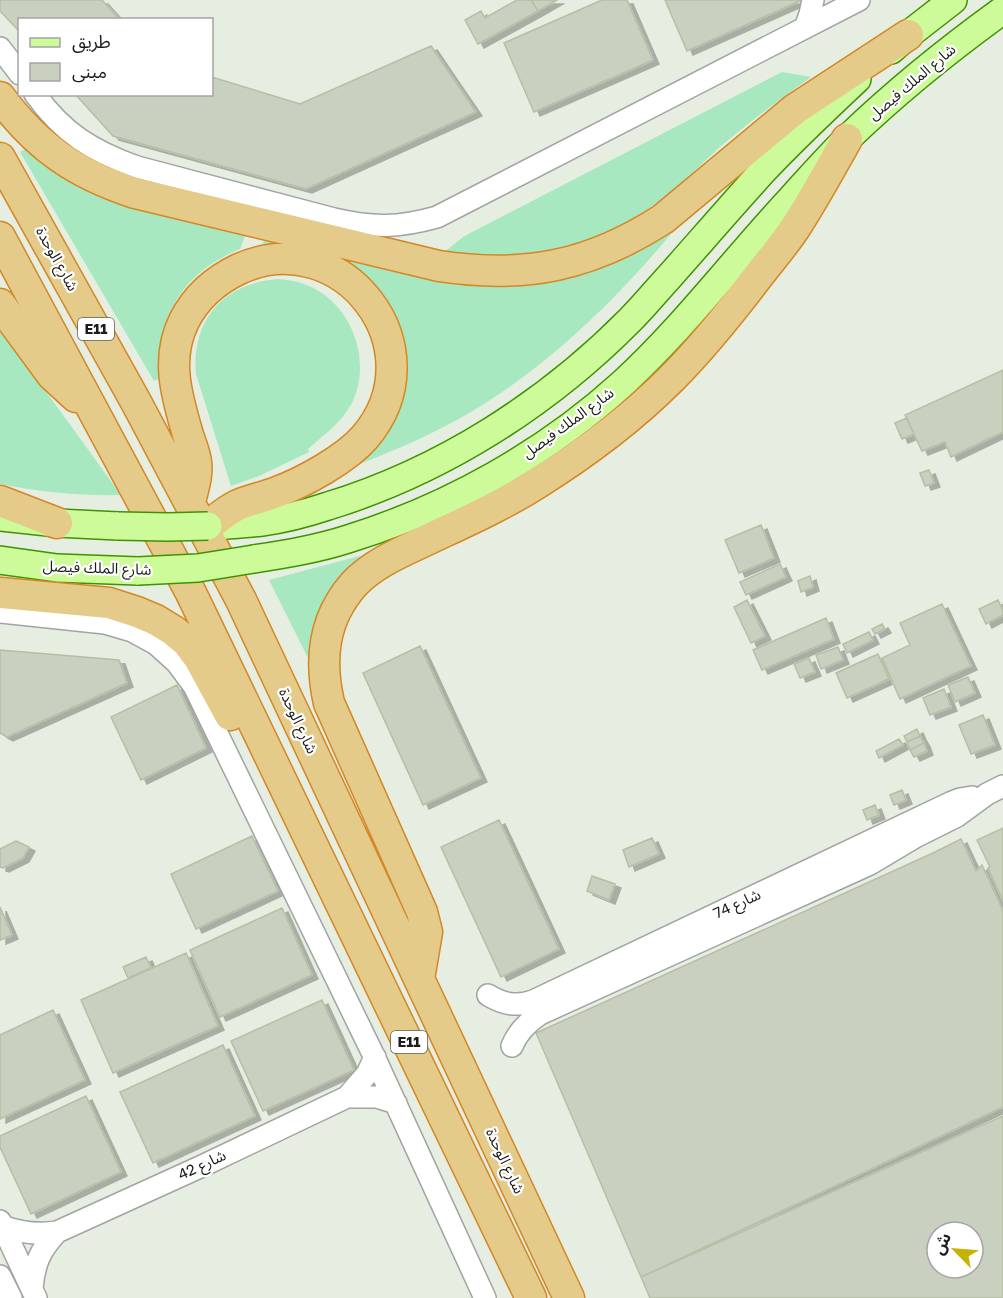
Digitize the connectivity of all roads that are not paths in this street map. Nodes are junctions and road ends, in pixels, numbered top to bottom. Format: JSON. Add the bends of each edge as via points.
{"nodes":[{"id":1,"x":813,"y":0,"type":"edge"},
{"id":2,"x":859,"y":0,"type":"edge"},
{"id":3,"x":953,"y":0,"type":"edge"},
{"id":4,"x":1003,"y":10,"type":"edge"},
{"id":5,"x":805,"y":28,"type":"junction"},
{"id":6,"x":908,"y":35,"type":"junction"},
{"id":7,"x":0,"y":48,"type":"edge"},
{"id":8,"x":18,"y":71,"type":"edge"},
{"id":9,"x":36,"y":96,"type":"edge"},
{"id":10,"x":0,"y":97,"type":"edge"},
{"id":11,"x":847,"y":139,"type":"junction"},
{"id":12,"x":0,"y":158,"type":"edge"},
{"id":13,"x":0,"y":237,"type":"edge"},
{"id":14,"x":0,"y":304,"type":"edge"},
{"id":15,"x":97,"y":417,"type":"junction"},
{"id":16,"x":0,"y":501,"type":"edge"},
{"id":17,"x":190,"y":502,"type":"junction"},
{"id":18,"x":0,"y":517,"type":"edge"},
{"id":19,"x":57,"y":523,"type":"junction"},
{"id":20,"x":208,"y":526,"type":"junction"},
{"id":21,"x":0,"y":560,"type":"edge"},
{"id":22,"x":0,"y":593,"type":"edge"},
{"id":23,"x":0,"y":612,"type":"edge"},
{"id":24,"x":286,"y":787,"type":"junction"},
{"id":25,"x":995,"y":790,"type":"edge"},
{"id":26,"x":419,"y":979,"type":"junction"},
{"id":27,"x":488,"y":995,"type":"dead end"},
{"id":28,"x":512,"y":1046,"type":"dead end"},
{"id":29,"x":375,"y":1058,"type":"junction"},
{"id":30,"x":347,"y":1096,"type":"junction"},
{"id":31,"x":396,"y":1103,"type":"junction"},
{"id":32,"x":1,"y":1224,"type":"edge"},
{"id":33,"x":57,"y":1232,"type":"junction"},
{"id":34,"x":0,"y":1276,"type":"edge"},
{"id":35,"x":34,"y":1293,"type":"edge"},
{"id":36,"x":11,"y":1298,"type":"edge"},
{"id":37,"x":485,"y":1298,"type":"edge"},
{"id":38,"x":531,"y":1298,"type":"edge"},
{"id":39,"x":569,"y":1298,"type":"edge"}],
"edges":[{"from":1,"to":5,"type":"street"},
{"from":2,"to":5,"type":"street"},
{"from":3,"to":6,"type":"main road"},
{"from":4,"to":11,"type":"main road","name":"شارع الملك فيصل","via":[[898,92]]},
{"from":5,"to":9,"type":"street","via":[[437,217],[396,226],[334,219],[111,158],[65,129]]},
{"from":6,"to":10,"type":"highway","via":[[795,110],[641,233],[585,258],[517,271],[439,266],[115,187],[59,158],[27,130]]},
{"from":6,"to":20,"type":"main road","via":[[811,122],[631,319],[548,392],[502,424],[403,479],[299,515]]},
{"from":7,"to":8,"type":"street"},
{"from":11,"to":21,"type":"main road","name":"شارع الملك فيصل","bridge":true,"via":[[660,347],[621,384],[537,449],[445,501],[346,540],[198,568],[57,568]]},
{"from":11,"to":26,"type":"highway","via":[[793,231],[728,315],[671,379],[606,436],[535,485],[370,570],[354,584],[332,620],[323,661],[328,703],[422,912],[427,932]]},
{"from":12,"to":17,"type":"highway","name":"شارع الوحدة","number":"E11"},
{"from":13,"to":15,"type":"highway","number":"E11"},
{"from":14,"to":15,"type":"highway","via":[[52,375]]},
{"from":15,"to":24,"type":"highway","number":"E11","via":[[191,592]]},
{"from":16,"to":19,"type":"highway"},
{"from":17,"to":20,"type":"highway","via":[[196,461],[173,367],[178,336],[192,306],[215,282],[259,262],[306,262],[349,281],[371,303],[390,346],[388,395],[374,425],[352,449],[301,482],[238,505]]},
{"from":17,"to":26,"type":"highway","name":"شارع الوحدة","number":"E11","via":[[241,600]]},
{"from":18,"to":19,"type":"main road"},
{"from":19,"to":20,"type":"main road","bridge":true},
{"from":22,"to":24,"type":"highway","via":[[109,603],[138,612],[174,631],[198,658],[258,764]]},
{"from":23,"to":29,"type":"street","via":[[105,623],[156,644],[177,663],[194,686]]},
{"from":24,"to":38,"type":"highway","number":"E11"},
{"from":25,"to":27,"type":"street","name":"شارع 74","via":[[950,803],[533,1001],[507,1004]]},
{"from":25,"to":28,"type":"street","name":"شارع 74","via":[[957,816],[870,864],[540,1014],[525,1025]]},
{"from":26,"to":39,"type":"highway","name":"شارع الوحدة","number":"E11"},
{"from":29,"to":30,"type":"street","name":"شارع 42","via":[[368,1074]]},
{"from":29,"to":31,"type":"street"},
{"from":30,"to":31,"type":"street","name":"شارع 42","via":[[377,1097]]},
{"from":30,"to":33,"type":"street","name":"شارع 42"},
{"from":31,"to":37,"type":"street"},
{"from":32,"to":33,"type":"street","name":"شارع 42","via":[[29,1234]]},
{"from":32,"to":35,"type":"street"},
{"from":33,"to":35,"type":"street","name":"شارع 42","via":[[38,1257]]},
{"from":34,"to":36,"type":"street"}]}
